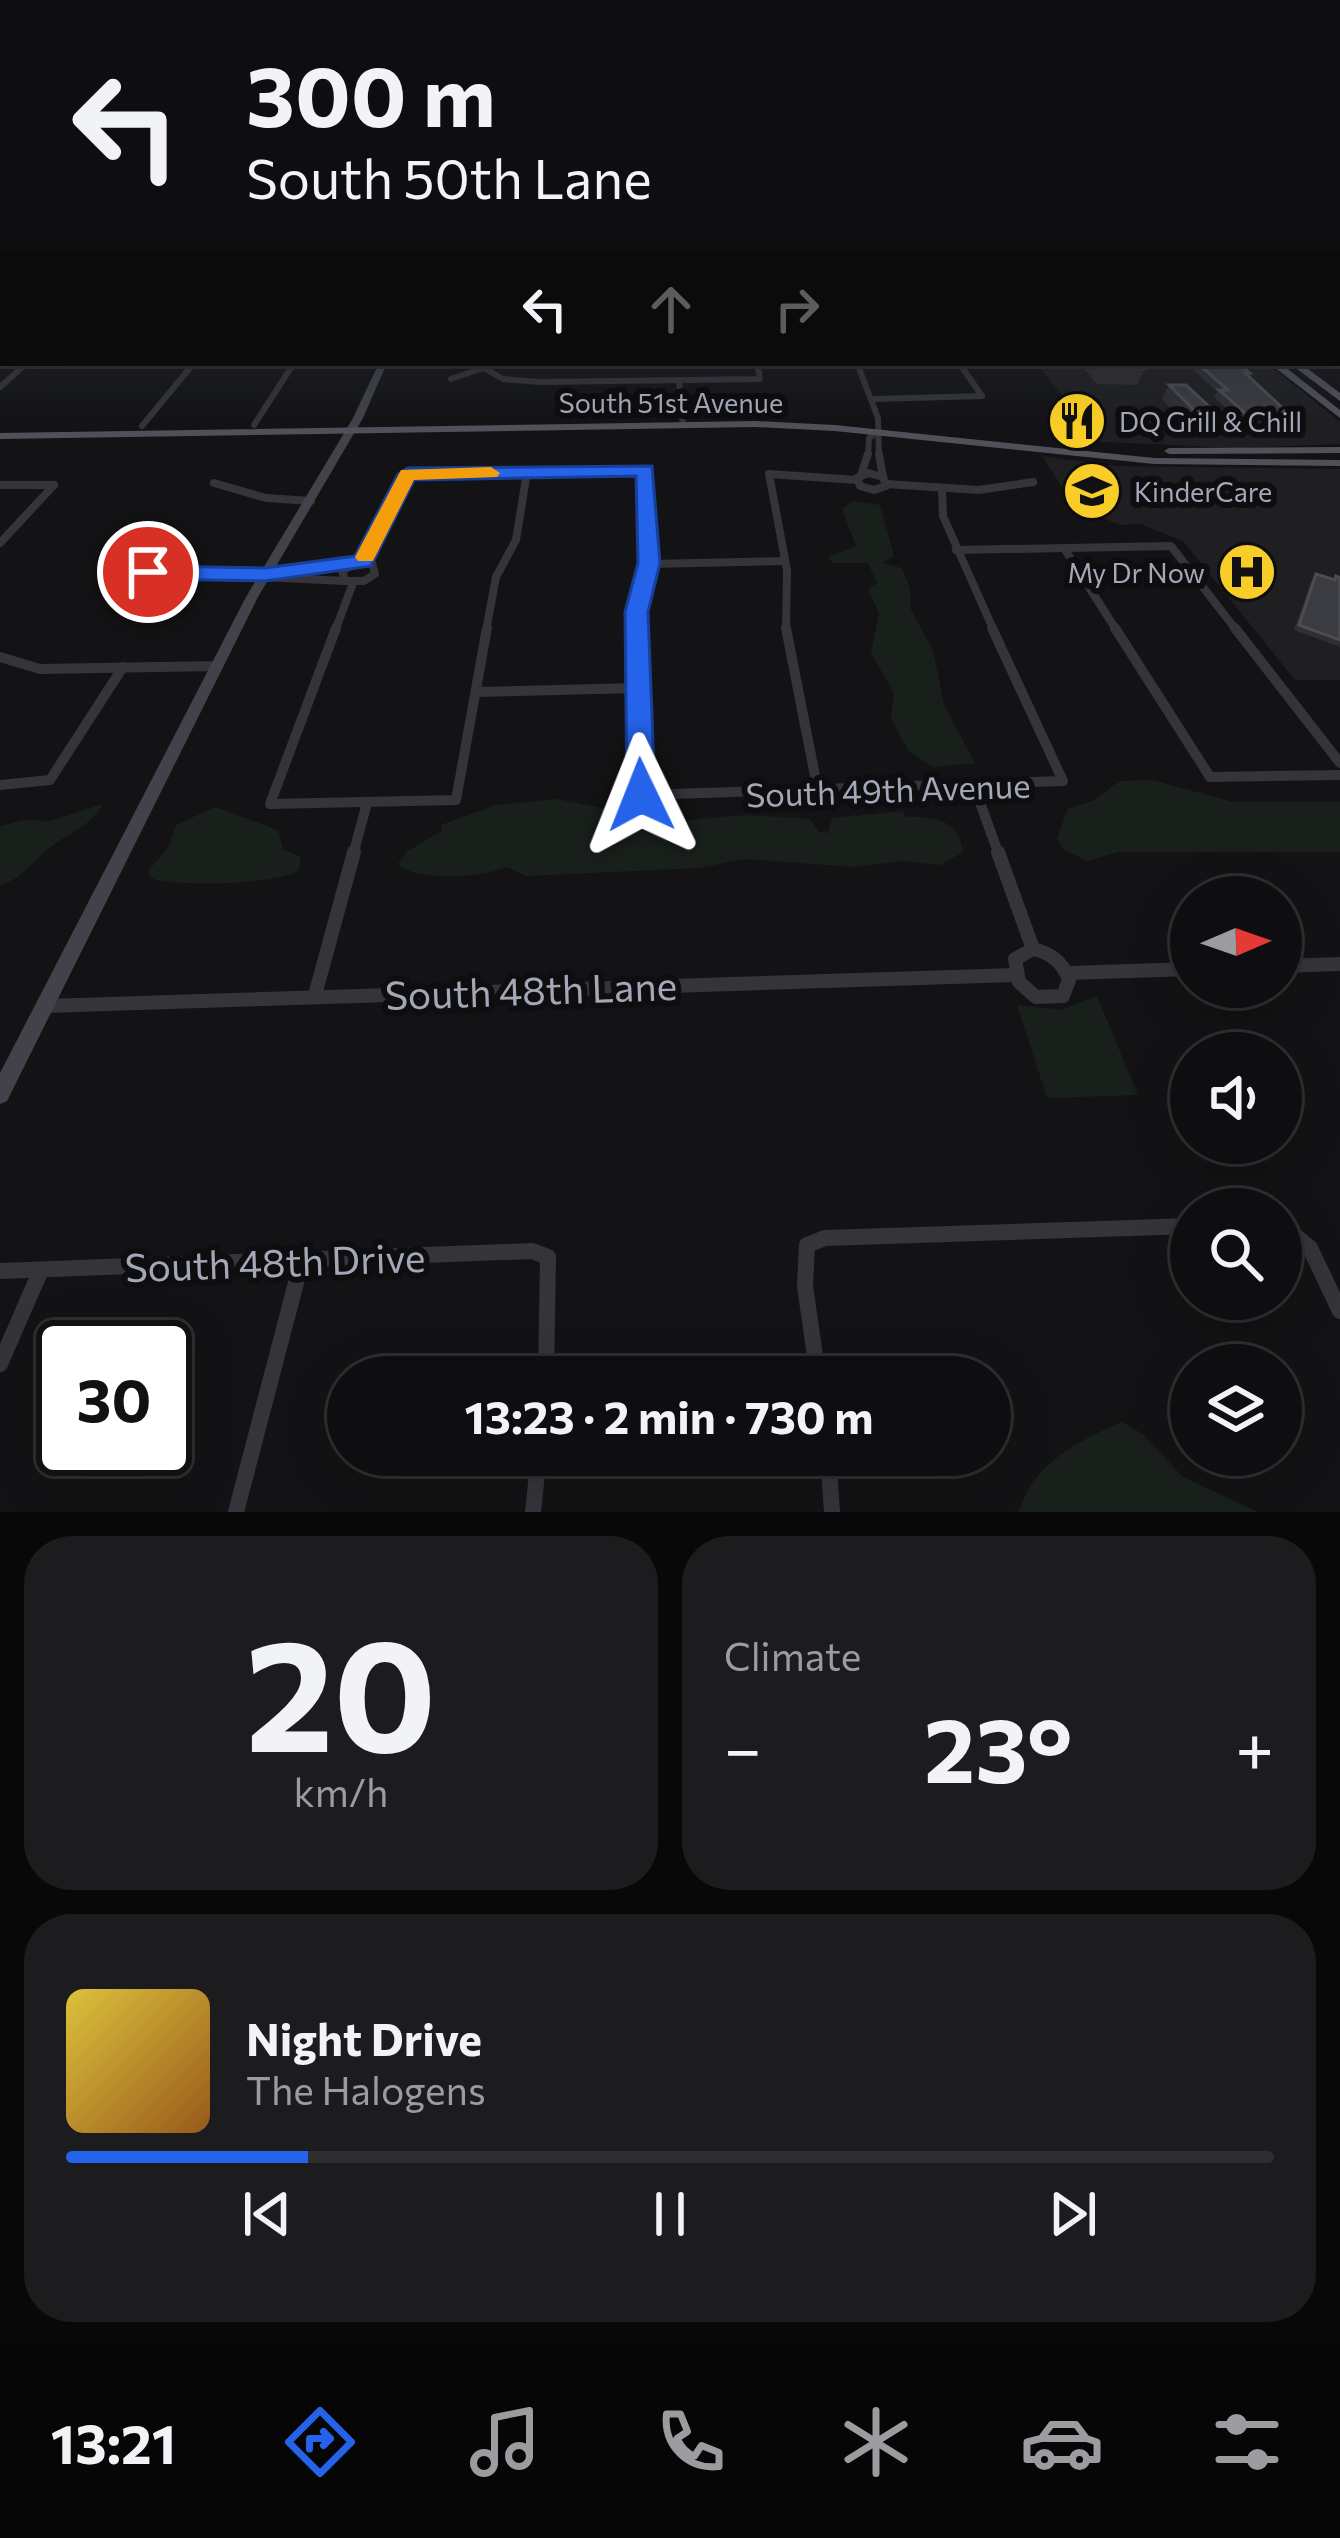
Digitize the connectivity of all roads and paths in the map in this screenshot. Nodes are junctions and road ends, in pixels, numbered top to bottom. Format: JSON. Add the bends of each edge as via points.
{"nodes":[{"id":1,"x":23,"y":366,"type":"edge"},
{"id":2,"x":192,"y":366,"type":"edge"},
{"id":3,"x":291,"y":366,"type":"edge"},
{"id":4,"x":381,"y":366,"type":"edge"},
{"id":5,"x":479,"y":366,"type":"edge"},
{"id":6,"x":616,"y":366,"type":"edge"},
{"id":7,"x":758,"y":366,"type":"edge"},
{"id":8,"x":858,"y":366,"type":"edge"},
{"id":9,"x":961,"y":366,"type":"edge"},
{"id":10,"x":1278,"y":366,"type":"edge"},
{"id":11,"x":1298,"y":366,"type":"edge"},
{"id":12,"x":451,"y":379,"type":"dead end"},
{"id":13,"x":679,"y":380,"type":"junction"},
{"id":14,"x":616,"y":381,"type":"junction"},
{"id":15,"x":0,"y":386,"type":"edge"},
{"id":16,"x":1340,"y":398,"type":"edge"},
{"id":17,"x":873,"y":399,"type":"junction"},
{"id":18,"x":1340,"y":415,"type":"edge"},
{"id":19,"x":682,"y":421,"type":"junction"},
{"id":20,"x":254,"y":424,"type":"junction"},
{"id":21,"x":351,"y":426,"type":"junction"},
{"id":22,"x":878,"y":428,"type":"junction"},
{"id":23,"x":139,"y":430,"type":"junction"},
{"id":24,"x":0,"y":432,"type":"edge"},
{"id":25,"x":1340,"y":450,"type":"edge"},
{"id":26,"x":1340,"y":463,"type":"edge"},
{"id":27,"x":527,"y":472,"type":"junction"},
{"id":28,"x":858,"y":477,"type":"junction"},
{"id":29,"x":885,"y":481,"type":"junction"},
{"id":30,"x":1033,"y":482,"type":"dead end"},
{"id":31,"x":214,"y":483,"type":"dead end"},
{"id":32,"x":0,"y":485,"type":"edge"},
{"id":33,"x":942,"y":489,"type":"junction"},
{"id":34,"x":311,"y":501,"type":"junction"},
{"id":35,"x":0,"y":543,"type":"edge"},
{"id":36,"x":1064,"y":548,"type":"junction"},
{"id":37,"x":956,"y":550,"type":"junction"},
{"id":38,"x":116,"y":561,"type":"dead end"},
{"id":39,"x":784,"y":561,"type":"junction"},
{"id":40,"x":357,"y":563,"type":"junction"},
{"id":41,"x":649,"y":563,"type":"junction"},
{"id":42,"x":265,"y":574,"type":"junction"},
{"id":43,"x":349,"y":582,"type":"junction"},
{"id":44,"x":0,"y":657,"type":"edge"},
{"id":45,"x":217,"y":666,"type":"junction"},
{"id":46,"x":123,"y":667,"type":"junction"},
{"id":47,"x":637,"y":688,"type":"junction"},
{"id":48,"x":476,"y":692,"type":"junction"},
{"id":49,"x":1340,"y":763,"type":"edge"},
{"id":50,"x":1340,"y":775,"type":"edge"},
{"id":51,"x":0,"y":785,"type":"edge"},
{"id":52,"x":974,"y":786,"type":"junction"},
{"id":53,"x":818,"y":791,"type":"junction"},
{"id":54,"x":367,"y":803,"type":"junction"},
{"id":55,"x":1033,"y":949,"type":"junction"},
{"id":56,"x":1340,"y":964,"type":"edge"},
{"id":57,"x":1302,"y":965,"type":"edge"},
{"id":58,"x":1170,"y":970,"type":"edge"},
{"id":59,"x":1067,"y":974,"type":"junction"},
{"id":60,"x":1016,"y":975,"type":"junction"},
{"id":61,"x":315,"y":995,"type":"junction"},
{"id":62,"x":46,"y":1006,"type":"junction"},
{"id":63,"x":0,"y":1094,"type":"edge"},
{"id":64,"x":1170,"y":1227,"type":"edge"},
{"id":65,"x":1302,"y":1250,"type":"edge"},
{"id":66,"x":302,"y":1260,"type":"junction"},
{"id":67,"x":41,"y":1270,"type":"junction"},
{"id":68,"x":0,"y":1271,"type":"edge"},
{"id":69,"x":1340,"y":1312,"type":"edge"},
{"id":70,"x":546,"y":1356,"type":"edge"},
{"id":71,"x":815,"y":1356,"type":"edge"},
{"id":72,"x":0,"y":1364,"type":"edge"},
{"id":73,"x":537,"y":1476,"type":"edge"},
{"id":74,"x":829,"y":1476,"type":"edge"},
{"id":75,"x":236,"y":1512,"type":"edge"},
{"id":76,"x":533,"y":1512,"type":"edge"},
{"id":77,"x":832,"y":1512,"type":"edge"}],
"edges":[{"from":1,"to":15,"type":"street"},
{"from":2,"to":23,"type":"street"},
{"from":3,"to":20,"type":"street"},
{"from":4,"to":21,"type":"street"},
{"from":5,"to":12,"type":"street"},
{"from":5,"to":14,"type":"street","via":[[517,381]]},
{"from":6,"to":14,"type":"street"},
{"from":7,"to":13,"type":"street","via":[[760,379]]},
{"from":8,"to":17,"type":"street"},
{"from":9,"to":17,"type":"street","via":[[982,396]]},
{"from":10,"to":18,"type":"main road"},
{"from":11,"to":16,"type":"main road"},
{"from":13,"to":14,"type":"street"},
{"from":13,"to":19,"type":"street"},
{"from":17,"to":22,"type":"street"},
{"from":19,"to":21,"type":"main road","name":"South 51st Avenue"},
{"from":19,"to":22,"type":"main road","name":"South 51st Avenue"},
{"from":20,"to":21,"type":"main road","name":"South 51st Avenue"},
{"from":20,"to":23,"type":"main road","name":"South 51st Avenue"},
{"from":21,"to":23,"type":"main road","name":"South 51st Avenue"},
{"from":21,"to":34,"type":"street"},
{"from":22,"to":25,"type":"main road","name":"South 51st Avenue","via":[[1127,449]]},
{"from":22,"to":26,"type":"main road","name":"South 51st Avenue","via":[[1154,461]]},
{"from":22,"to":28,"type":"street"},
{"from":22,"to":29,"type":"street"},
{"from":23,"to":24,"type":"main road","name":"South 51st Avenue"},
{"from":27,"to":40,"type":"street","via":[[408,474]]},
{"from":27,"to":41,"type":"street","via":[[646,470]]},
{"from":27,"to":48,"type":"street","via":[[516,540],[496,577]]},
{"from":28,"to":29,"type":"street"},
{"from":28,"to":29,"type":"street","via":[[870,489]]},
{"from":28,"to":39,"type":"street","via":[[769,473]]},
{"from":29,"to":33,"type":"street"},
{"from":30,"to":33,"type":"street"},
{"from":31,"to":34,"type":"street"},
{"from":32,"to":35,"type":"street","via":[[53,484]]},
{"from":33,"to":37,"type":"street"},
{"from":34,"to":42,"type":"street"},
{"from":36,"to":37,"type":"street"},
{"from":36,"to":49,"type":"street","via":[[1171,546]]},
{"from":36,"to":50,"type":"street","via":[[1210,777]]},
{"from":37,"to":52,"type":"street","name":"South 49th Avenue","via":[[1063,782]]},
{"from":38,"to":42,"type":"street","via":[[148,572]]},
{"from":39,"to":41,"type":"street"},
{"from":39,"to":53,"type":"street","via":[[786,638]]},
{"from":40,"to":42,"type":"street"},
{"from":40,"to":43,"type":"street","via":[[342,571]]},
{"from":40,"to":43,"type":"street","via":[[376,571]]},
{"from":41,"to":47,"type":"street","via":[[636,612]]},
{"from":42,"to":43,"type":"street"},
{"from":42,"to":45,"type":"street"},
{"from":43,"to":54,"type":"street","via":[[270,804]]},
{"from":44,"to":46,"type":"street","via":[[40,669]]},
{"from":45,"to":46,"type":"street"},
{"from":45,"to":62,"type":"street"},
{"from":46,"to":51,"type":"street","via":[[50,780]]},
{"from":47,"to":48,"type":"street"},
{"from":47,"to":53,"type":"street","name":"South 49th Avenue","via":[[641,795]]},
{"from":48,"to":54,"type":"street","via":[[455,800]]},
{"from":52,"to":53,"type":"street","name":"South 49th Avenue"},
{"from":52,"to":55,"type":"street"},
{"from":54,"to":61,"type":"street"},
{"from":55,"to":59,"type":"street","via":[[1058,959]]},
{"from":55,"to":60,"type":"street","via":[[1016,959]]},
{"from":56,"to":57,"type":"street"},
{"from":58,"to":59,"type":"street","name":"South 48th Lane"},
{"from":59,"to":60,"type":"street","name":"South 48th Lane","via":[[1067,992],[1051,1000],[1029,993]]},
{"from":60,"to":61,"type":"street","name":"South 48th Lane"},
{"from":61,"to":62,"type":"street","name":"South 48th Lane"},
{"from":62,"to":63,"type":"street"},
{"from":64,"to":71,"type":"street","via":[[806,1244]]},
{"from":65,"to":69,"type":"street"},
{"from":66,"to":67,"type":"street","name":"South 48th Drive"},
{"from":66,"to":70,"type":"street","name":"South 48th Drive","via":[[532,1251],[548,1257]]},
{"from":66,"to":75,"type":"street"},
{"from":67,"to":68,"type":"street","name":"South 48th Drive"},
{"from":67,"to":72,"type":"street"},
{"from":73,"to":76,"type":"street"},
{"from":74,"to":77,"type":"street"}]}
